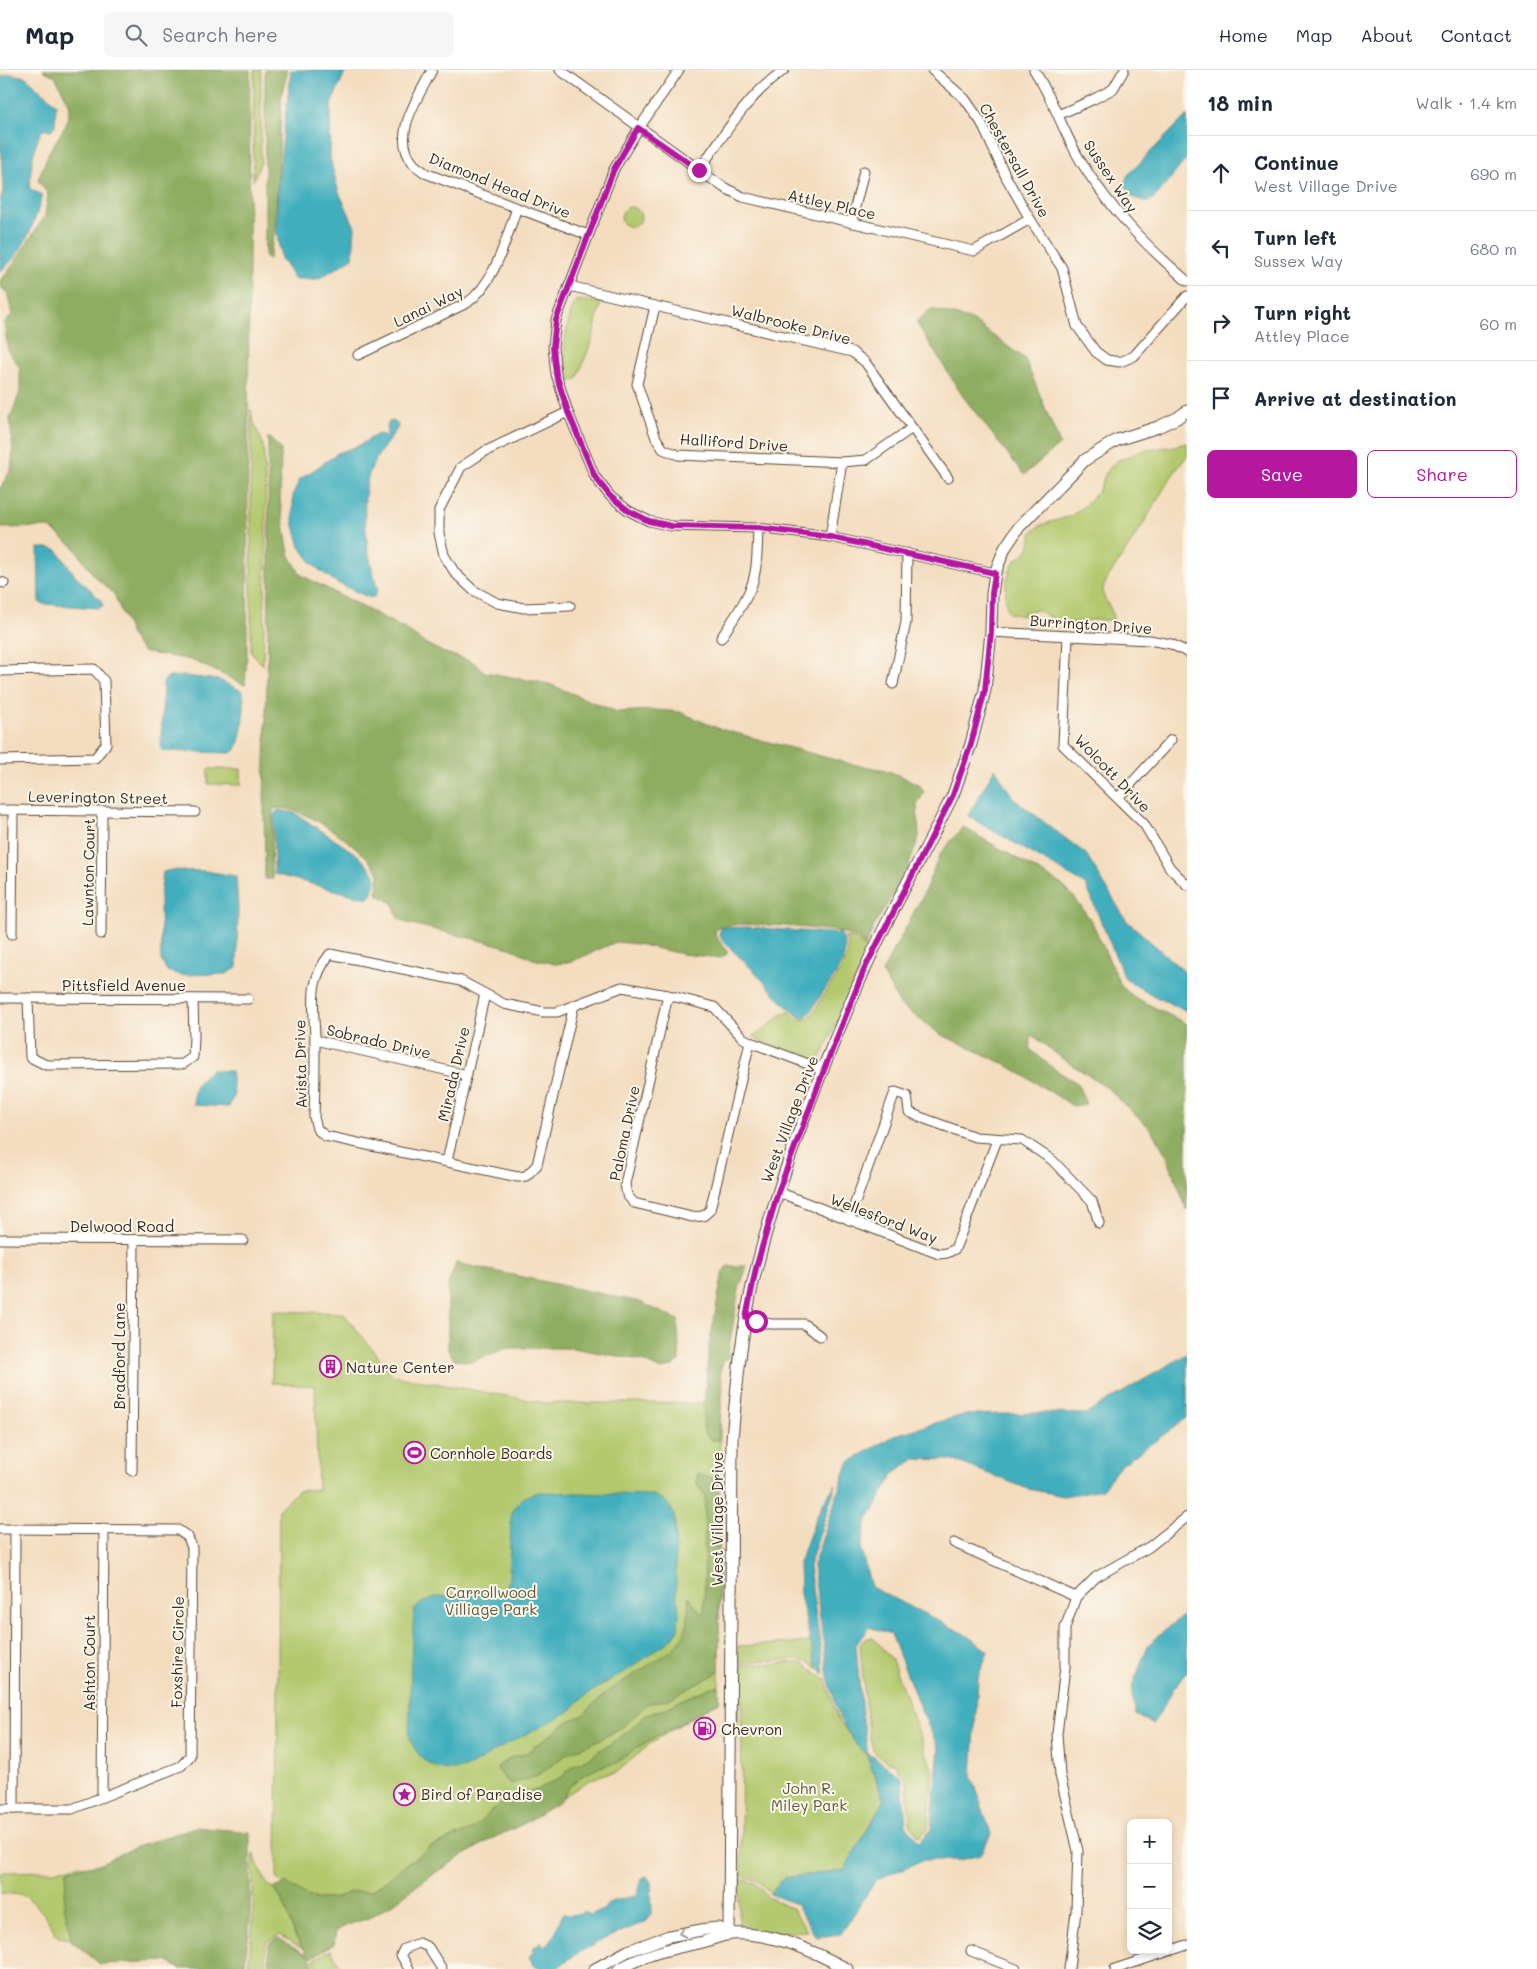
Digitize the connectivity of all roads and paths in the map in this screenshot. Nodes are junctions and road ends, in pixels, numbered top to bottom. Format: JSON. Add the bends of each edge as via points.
{"nodes":[{"id":1,"x":432,"y":70,"type":"edge"},
{"id":2,"x":560,"y":70,"type":"edge"},
{"id":3,"x":679,"y":70,"type":"edge"},
{"id":4,"x":784,"y":70,"type":"edge"},
{"id":5,"x":932,"y":70,"type":"edge"},
{"id":6,"x":1034,"y":70,"type":"edge"},
{"id":7,"x":1124,"y":70,"type":"edge"},
{"id":8,"x":1058,"y":115,"type":"junction"},
{"id":9,"x":638,"y":128,"type":"junction"},
{"id":10,"x":699,"y":170,"type":"junction"},
{"id":11,"x":864,"y":171,"type":"dead end"},
{"id":12,"x":517,"y":208,"type":"junction"},
{"id":13,"x":1030,"y":220,"type":"junction"},
{"id":14,"x":851,"y":223,"type":"junction"},
{"id":15,"x":588,"y":235,"type":"junction"},
{"id":16,"x":1187,"y":281,"type":"edge"},
{"id":17,"x":569,"y":286,"type":"junction"},
{"id":18,"x":1187,"y":296,"type":"edge"},
{"id":19,"x":656,"y":306,"type":"junction"},
{"id":20,"x":358,"y":355,"type":"dead end"},
{"id":21,"x":1187,"y":410,"type":"edge"},
{"id":22,"x":568,"y":412,"type":"junction"},
{"id":23,"x":912,"y":428,"type":"junction"},
{"id":24,"x":842,"y":462,"type":"junction"},
{"id":25,"x":948,"y":478,"type":"dead end"},
{"id":26,"x":758,"y":528,"type":"junction"},
{"id":27,"x":830,"y":537,"type":"junction"},
{"id":28,"x":908,"y":553,"type":"junction"},
{"id":29,"x":995,"y":573,"type":"junction"},
{"id":30,"x":570,"y":606,"type":"dead end"},
{"id":31,"x":991,"y":632,"type":"junction"},
{"id":32,"x":1068,"y":636,"type":"junction"},
{"id":33,"x":721,"y":638,"type":"dead end"},
{"id":34,"x":1187,"y":652,"type":"edge"},
{"id":35,"x":0,"y":671,"type":"edge"},
{"id":36,"x":893,"y":684,"type":"dead end"},
{"id":37,"x":1171,"y":740,"type":"dead end"},
{"id":38,"x":0,"y":760,"type":"edge"},
{"id":39,"x":1118,"y":798,"type":"junction"},
{"id":40,"x":0,"y":810,"type":"edge"},
{"id":41,"x":12,"y":810,"type":"junction"},
{"id":42,"x":102,"y":811,"type":"junction"},
{"id":43,"x":195,"y":812,"type":"dead end"},
{"id":44,"x":1187,"y":885,"type":"edge"},
{"id":45,"x":12,"y":934,"type":"dead end"},
{"id":46,"x":101,"y":934,"type":"dead end"},
{"id":47,"x":485,"y":994,"type":"junction"},
{"id":48,"x":668,"y":996,"type":"junction"},
{"id":49,"x":0,"y":998,"type":"edge"},
{"id":50,"x":28,"y":998,"type":"junction"},
{"id":51,"x":194,"y":999,"type":"junction"},
{"id":52,"x":248,"y":999,"type":"dead end"},
{"id":53,"x":574,"y":1005,"type":"junction"},
{"id":54,"x":315,"y":1040,"type":"junction"},
{"id":55,"x":750,"y":1042,"type":"junction"},
{"id":56,"x":824,"y":1070,"type":"junction"},
{"id":57,"x":467,"y":1075,"type":"junction"},
{"id":58,"x":997,"y":1140,"type":"junction"},
{"id":59,"x":447,"y":1161,"type":"junction"},
{"id":60,"x":778,"y":1192,"type":"junction"},
{"id":61,"x":849,"y":1220,"type":"junction"},
{"id":62,"x":1099,"y":1224,"type":"dead end"},
{"id":63,"x":0,"y":1239,"type":"edge"},
{"id":64,"x":134,"y":1240,"type":"junction"},
{"id":65,"x":243,"y":1240,"type":"dead end"},
{"id":66,"x":746,"y":1318,"type":"junction"},
{"id":67,"x":820,"y":1336,"type":"dead end"},
{"id":68,"x":132,"y":1471,"type":"dead end"},
{"id":69,"x":1187,"y":1517,"type":"edge"},
{"id":70,"x":0,"y":1528,"type":"edge"},
{"id":71,"x":15,"y":1529,"type":"junction"},
{"id":72,"x":104,"y":1529,"type":"junction"},
{"id":73,"x":954,"y":1543,"type":"dead end"},
{"id":74,"x":1076,"y":1598,"type":"junction"},
{"id":75,"x":102,"y":1798,"type":"junction"},
{"id":76,"x":0,"y":1809,"type":"edge"},
{"id":77,"x":14,"y":1809,"type":"junction"},
{"id":78,"x":729,"y":1934,"type":"junction"},
{"id":79,"x":1187,"y":1945,"type":"edge"},
{"id":80,"x":971,"y":1951,"type":"dead end"},
{"id":81,"x":409,"y":1969,"type":"edge"},
{"id":82,"x":442,"y":1969,"type":"edge"},
{"id":83,"x":595,"y":1969,"type":"edge"},
{"id":84,"x":619,"y":1969,"type":"edge"},
{"id":85,"x":847,"y":1969,"type":"edge"},
{"id":86,"x":1016,"y":1969,"type":"edge"},
{"id":87,"x":1069,"y":1969,"type":"edge"},
{"id":88,"x":1115,"y":1969,"type":"edge"}],
"edges":[{"from":1,"to":12,"type":"street","name":"Diamond Head Drive","via":[[404,136],[406,151],[414,164],[426,173]]},
{"from":2,"to":9,"type":"street"},
{"from":3,"to":9,"type":"street"},
{"from":4,"to":10,"type":"street","via":[[752,97]]},
{"from":5,"to":13,"type":"street","name":"Chestersall Drive","via":[[965,99]]},
{"from":6,"to":8,"type":"street","name":"Sussex Way"},
{"from":7,"to":8,"type":"street","via":[[1112,89]]},
{"from":8,"to":16,"type":"street","name":"Sussex Way","via":[[1083,164],[1113,208],[1147,246]]},
{"from":9,"to":10,"type":"street","name":"Attley Place"},
{"from":9,"to":15,"type":"street","via":[[614,169]]},
{"from":10,"to":14,"type":"street","name":"Attley Place","via":[[743,197]]},
{"from":11,"to":14,"type":"street"},
{"from":12,"to":15,"type":"street","name":"Diamond Head Drive"},
{"from":12,"to":20,"type":"street","name":"Lanai Way","via":[[490,278],[477,296]]},
{"from":13,"to":14,"type":"street","name":"Attley Place","via":[[974,251]]},
{"from":13,"to":18,"type":"street","name":"Chestersall Drive","via":[[1062,268],[1077,326],[1096,352],[1107,360],[1120,362],[1134,356]]},
{"from":15,"to":17,"type":"street"},
{"from":17,"to":19,"type":"street","name":"Walbrooke Drive"},
{"from":17,"to":22,"type":"street","via":[[556,320],[553,347],[556,374]]},
{"from":19,"to":23,"type":"street","name":"Walbrooke Drive","via":[[852,352],[865,362]]},
{"from":19,"to":24,"type":"street","name":"Halliford Drive","via":[[637,384],[656,438],[664,449],[678,454]]},
{"from":21,"to":29,"type":"street","name":"West Village Drive","via":[[1158,427],[1116,440],[1085,460],[1019,527],[1005,548]]},
{"from":22,"to":26,"type":"street","via":[[595,477],[610,496],[629,511],[649,521],[671,526]]},
{"from":22,"to":30,"type":"street","via":[[484,452],[461,467],[439,510],[439,533],[444,555],[455,573],[473,590],[497,603],[524,608]]},
{"from":23,"to":24,"type":"street","name":"Halliford Drive","via":[[866,460]]},
{"from":23,"to":25,"type":"street","name":"Walbrooke Drive"},
{"from":24,"to":27,"type":"street"},
{"from":26,"to":27,"type":"street"},
{"from":26,"to":33,"type":"street","via":[[752,585]]},
{"from":27,"to":28,"type":"street"},
{"from":28,"to":29,"type":"street"},
{"from":28,"to":36,"type":"street","via":[[906,622]]},
{"from":29,"to":31,"type":"street","name":"West Village Drive"},
{"from":31,"to":32,"type":"street","name":"Burrington Drive"},
{"from":31,"to":56,"type":"street","name":"West Village Drive","via":[[985,690],[956,786],[864,970]]},
{"from":32,"to":34,"type":"street","name":"Burrington Drive","via":[[1149,640],[1170,644]]},
{"from":32,"to":39,"type":"street","name":"Wolcott Drive","via":[[1063,745]]},
{"from":35,"to":38,"type":"street","via":[[94,668],[104,681],[106,744],[95,758]]},
{"from":37,"to":39,"type":"street"},
{"from":39,"to":44,"type":"street","name":"Wolcott Drive","via":[[1144,824],[1170,868]]},
{"from":40,"to":41,"type":"street","name":"Leverington Street"},
{"from":41,"to":42,"type":"street","name":"Leverington Street"},
{"from":41,"to":45,"type":"street"},
{"from":42,"to":43,"type":"street","name":"Leverington Street"},
{"from":42,"to":46,"type":"street","name":"Lawnton Court"},
{"from":47,"to":53,"type":"street","name":"Avista Drive","via":[[504,1004],[544,1012],[557,1012]]},
{"from":47,"to":54,"type":"street","name":"Avista Drive","via":[[461,981],[330,954],[319,967],[312,996]]},
{"from":47,"to":57,"type":"street","name":"Mirada Drive"},
{"from":48,"to":53,"type":"street","name":"Avista Drive","via":[[622,987]]},
{"from":48,"to":55,"type":"street","name":"Avista Drive","via":[[714,1007],[742,1038]]},
{"from":48,"to":55,"type":"street","name":"Paloma Drive","via":[[625,1184],[627,1195],[634,1203],[692,1217],[703,1216],[710,1210]]},
{"from":49,"to":50,"type":"street","name":"Pittsfield Avenue"},
{"from":50,"to":51,"type":"street","name":"Pittsfield Avenue"},
{"from":50,"to":51,"type":"street","via":[[30,1057],[46,1065],[67,1066],[183,1064],[193,1057]]},
{"from":51,"to":52,"type":"street","name":"Pittsfield Avenue"},
{"from":53,"to":59,"type":"street","name":"Avista Drive","via":[[536,1165],[526,1176],[518,1177]]},
{"from":54,"to":57,"type":"street","name":"Sobrado Drive"},
{"from":54,"to":59,"type":"street","name":"Avista Drive","via":[[314,1117],[317,1129],[325,1136]]},
{"from":55,"to":56,"type":"street","name":"Avista Drive"},
{"from":56,"to":60,"type":"street","name":"West Village Drive"},
{"from":57,"to":59,"type":"street","name":"Mirada Drive"},
{"from":58,"to":61,"type":"street","name":"Wellesford Way","via":[[955,1249],[939,1254]]},
{"from":58,"to":61,"type":"street","via":[[975,1137],[909,1112],[907,1096],[895,1092]]},
{"from":58,"to":62,"type":"street","via":[[1022,1140],[1052,1160],[1092,1201]]},
{"from":60,"to":61,"type":"street","name":"Wellesford Way"},
{"from":60,"to":66,"type":"street","name":"West Village Drive","via":[[756,1268]]},
{"from":63,"to":64,"type":"street","name":"Delwood Road"},
{"from":64,"to":65,"type":"street","name":"Delwood Road"},
{"from":64,"to":68,"type":"street","name":"Bradford Lane"},
{"from":66,"to":67,"type":"street","via":[[771,1324],[804,1324]]},
{"from":66,"to":78,"type":"street","name":"West Village Drive","via":[[732,1439]]},
{"from":69,"to":74,"type":"street","via":[[1149,1547],[1096,1576]]},
{"from":70,"to":71,"type":"street","name":"Foxshire Circle"},
{"from":71,"to":72,"type":"street","name":"Foxshire Circle"},
{"from":71,"to":77,"type":"street"},
{"from":72,"to":75,"type":"street","name":"Ashton Court"},
{"from":72,"to":75,"type":"street","name":"Foxshire Circle","via":[[178,1530],[188,1537],[192,1548],[190,1756],[181,1766]]},
{"from":73,"to":74,"type":"street"},
{"from":74,"to":87,"type":"street","via":[[1065,1628],[1065,1667],[1056,1734],[1060,1775],[1078,1851]]},
{"from":75,"to":77,"type":"street","name":"Foxshire Circle","via":[[72,1809]]},
{"from":76,"to":77,"type":"street","name":"Foxshire Circle"},
{"from":78,"to":83,"type":"street","one_way":true,"via":[[718,1928],[707,1928],[669,1936],[628,1950]]},
{"from":78,"to":84,"type":"street","via":[[656,1952]]},
{"from":78,"to":85,"type":"street","via":[[762,1935],[816,1952]]},
{"from":79,"to":88,"type":"street"},
{"from":80,"to":86,"type":"street"},
{"from":81,"to":82,"type":"street","via":[[400,1955],[404,1949],[419,1942],[428,1947]]}]}
